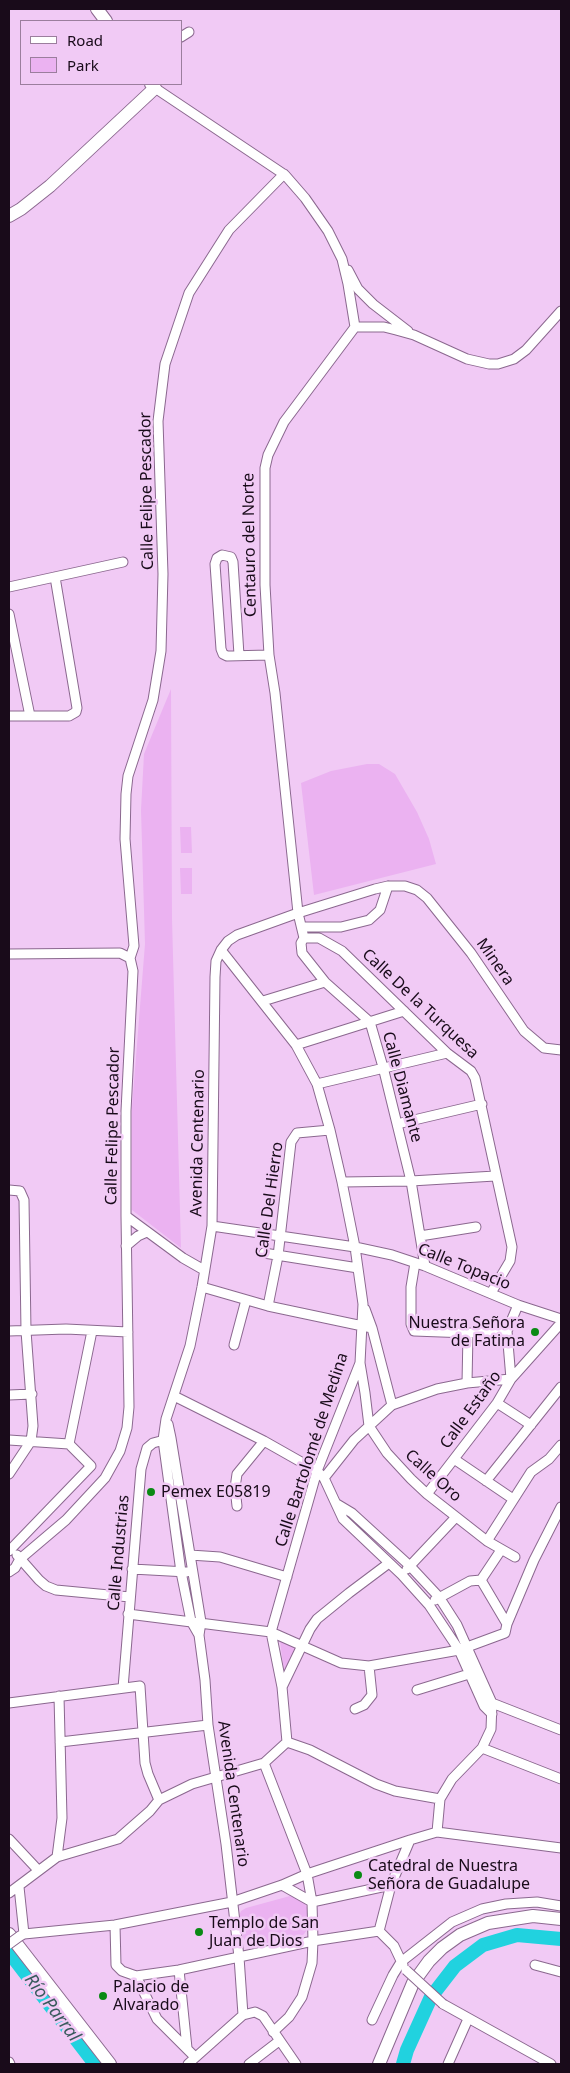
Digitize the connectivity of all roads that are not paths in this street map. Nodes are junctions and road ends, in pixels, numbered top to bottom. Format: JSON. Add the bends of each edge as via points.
{"nodes":[{"id":1,"x":98,"y":9,"type":"edge"},
{"id":2,"x":105,"y":20,"type":"edge"},
{"id":3,"x":153,"y":86,"type":"edge"},
{"id":4,"x":284,"y":174,"type":"junction"},
{"id":5,"x":9,"y":216,"type":"edge"},
{"id":6,"x":342,"y":259,"type":"junction"},
{"id":7,"x":561,"y":311,"type":"edge"},
{"id":8,"x":355,"y":327,"type":"junction"},
{"id":9,"x":414,"y":335,"type":"junction"},
{"id":10,"x":123,"y":562,"type":"dead end"},
{"id":11,"x":55,"y":577,"type":"junction"},
{"id":12,"x":9,"y":587,"type":"edge"},
{"id":13,"x":9,"y":614,"type":"edge"},
{"id":14,"x":239,"y":655,"type":"junction"},
{"id":15,"x":269,"y":655,"type":"junction"},
{"id":16,"x":9,"y":716,"type":"edge"},
{"id":17,"x":30,"y":716,"type":"junction"},
{"id":18,"x":388,"y":886,"type":"junction"},
{"id":19,"x":298,"y":913,"type":"junction"},
{"id":20,"x":302,"y":927,"type":"junction"},
{"id":21,"x":304,"y":938,"type":"junction"},
{"id":22,"x":221,"y":950,"type":"junction"},
{"id":23,"x":9,"y":954,"type":"edge"},
{"id":24,"x":130,"y":958,"type":"junction"},
{"id":25,"x":325,"y":982,"type":"junction"},
{"id":26,"x":263,"y":1001,"type":"junction"},
{"id":27,"x":404,"y":1011,"type":"junction"},
{"id":28,"x":370,"y":1022,"type":"junction"},
{"id":29,"x":296,"y":1045,"type":"junction"},
{"id":30,"x":561,"y":1050,"type":"edge"},
{"id":31,"x":447,"y":1053,"type":"junction"},
{"id":32,"x":384,"y":1067,"type":"junction"},
{"id":33,"x":317,"y":1084,"type":"junction"},
{"id":34,"x":482,"y":1104,"type":"junction"},
{"id":35,"x":397,"y":1124,"type":"junction"},
{"id":36,"x":330,"y":1130,"type":"junction"},
{"id":37,"x":495,"y":1176,"type":"junction"},
{"id":38,"x":410,"y":1181,"type":"junction"},
{"id":39,"x":342,"y":1182,"type":"junction"},
{"id":40,"x":9,"y":1190,"type":"edge"},
{"id":41,"x":126,"y":1216,"type":"junction"},
{"id":42,"x":212,"y":1226,"type":"junction"},
{"id":43,"x":476,"y":1227,"type":"dead end"},
{"id":44,"x":147,"y":1232,"type":"junction"},
{"id":45,"x":279,"y":1236,"type":"junction"},
{"id":46,"x":420,"y":1236,"type":"junction"},
{"id":47,"x":126,"y":1246,"type":"junction"},
{"id":48,"x":355,"y":1247,"type":"junction"},
{"id":49,"x":264,"y":1253,"type":"dead end"},
{"id":50,"x":278,"y":1256,"type":"junction"},
{"id":51,"x":415,"y":1263,"type":"junction"},
{"id":52,"x":425,"y":1266,"type":"junction"},
{"id":53,"x":358,"y":1268,"type":"junction"},
{"id":54,"x":204,"y":1270,"type":"junction"},
{"id":55,"x":202,"y":1288,"type":"junction"},
{"id":56,"x":491,"y":1293,"type":"junction"},
{"id":57,"x":246,"y":1300,"type":"junction"},
{"id":58,"x":518,"y":1305,"type":"junction"},
{"id":59,"x":268,"y":1306,"type":"junction"},
{"id":60,"x":561,"y":1321,"type":"edge"},
{"id":61,"x":367,"y":1327,"type":"junction"},
{"id":62,"x":9,"y":1331,"type":"edge"},
{"id":63,"x":26,"y":1331,"type":"junction"},
{"id":64,"x":92,"y":1331,"type":"junction"},
{"id":65,"x":128,"y":1332,"type":"junction"},
{"id":66,"x":508,"y":1332,"type":"junction"},
{"id":67,"x":468,"y":1333,"type":"junction"},
{"id":68,"x":234,"y":1345,"type":"dead end"},
{"id":69,"x":360,"y":1363,"type":"junction"},
{"id":70,"x":511,"y":1379,"type":"junction"},
{"id":71,"x":467,"y":1383,"type":"junction"},
{"id":72,"x":561,"y":1387,"type":"edge"},
{"id":73,"x":32,"y":1394,"type":"junction"},
{"id":74,"x":9,"y":1395,"type":"edge"},
{"id":75,"x":174,"y":1396,"type":"junction"},
{"id":76,"x":497,"y":1402,"type":"junction"},
{"id":77,"x":392,"y":1405,"type":"junction"},
{"id":78,"x":531,"y":1425,"type":"junction"},
{"id":79,"x":369,"y":1426,"type":"junction"},
{"id":80,"x":167,"y":1439,"type":"junction"},
{"id":81,"x":9,"y":1440,"type":"edge"},
{"id":82,"x":31,"y":1441,"type":"junction"},
{"id":83,"x":264,"y":1441,"type":"junction"},
{"id":84,"x":69,"y":1444,"type":"junction"},
{"id":85,"x":561,"y":1446,"type":"edge"},
{"id":86,"x":454,"y":1459,"type":"junction"},
{"id":87,"x":9,"y":1474,"type":"edge"},
{"id":88,"x":321,"y":1475,"type":"junction"},
{"id":89,"x":486,"y":1481,"type":"junction"},
{"id":90,"x":428,"y":1494,"type":"junction"},
{"id":91,"x":513,"y":1499,"type":"junction"},
{"id":92,"x":337,"y":1504,"type":"junction"},
{"id":93,"x":237,"y":1506,"type":"dead end"},
{"id":94,"x":561,"y":1507,"type":"edge"},
{"id":95,"x":177,"y":1509,"type":"junction"},
{"id":96,"x":456,"y":1516,"type":"junction"},
{"id":97,"x":378,"y":1538,"type":"junction"},
{"id":98,"x":488,"y":1540,"type":"junction"},
{"id":99,"x":370,"y":1545,"type":"junction"},
{"id":100,"x":10,"y":1549,"type":"edge"},
{"id":101,"x":501,"y":1550,"type":"junction"},
{"id":102,"x":190,"y":1555,"type":"junction"},
{"id":103,"x":515,"y":1557,"type":"dead end"},
{"id":104,"x":20,"y":1559,"type":"junction"},
{"id":105,"x":9,"y":1561,"type":"edge"},
{"id":106,"x":389,"y":1563,"type":"junction"},
{"id":107,"x":410,"y":1566,"type":"junction"},
{"id":108,"x":132,"y":1569,"type":"junction"},
{"id":109,"x":9,"y":1572,"type":"edge"},
{"id":110,"x":181,"y":1572,"type":"junction"},
{"id":111,"x":192,"y":1572,"type":"junction"},
{"id":112,"x":402,"y":1575,"type":"junction"},
{"id":113,"x":287,"y":1577,"type":"junction"},
{"id":114,"x":481,"y":1580,"type":"junction"},
{"id":115,"x":130,"y":1597,"type":"junction"},
{"id":116,"x":439,"y":1597,"type":"junction"},
{"id":117,"x":429,"y":1605,"type":"junction"},
{"id":118,"x":128,"y":1614,"type":"junction"},
{"id":119,"x":191,"y":1621,"type":"junction"},
{"id":120,"x":201,"y":1622,"type":"junction"},
{"id":121,"x":507,"y":1626,"type":"junction"},
{"id":122,"x":271,"y":1632,"type":"junction"},
{"id":123,"x":199,"y":1635,"type":"junction"},
{"id":124,"x":303,"y":1645,"type":"junction"},
{"id":125,"x":464,"y":1649,"type":"junction"},
{"id":126,"x":369,"y":1666,"type":"junction"},
{"id":127,"x":469,"y":1674,"type":"junction"},
{"id":128,"x":282,"y":1687,"type":"junction"},
{"id":129,"x":123,"y":1688,"type":"junction"},
{"id":130,"x":417,"y":1690,"type":"dead end"},
{"id":131,"x":59,"y":1696,"type":"junction"},
{"id":132,"x":9,"y":1703,"type":"edge"},
{"id":133,"x":488,"y":1704,"type":"junction"},
{"id":134,"x":355,"y":1709,"type":"dead end"},
{"id":135,"x":208,"y":1725,"type":"junction"},
{"id":136,"x":561,"y":1730,"type":"edge"},
{"id":137,"x":143,"y":1732,"type":"junction"},
{"id":138,"x":60,"y":1742,"type":"junction"},
{"id":139,"x":287,"y":1742,"type":"junction"},
{"id":140,"x":482,"y":1748,"type":"junction"},
{"id":141,"x":264,"y":1763,"type":"junction"},
{"id":142,"x":214,"y":1776,"type":"junction"},
{"id":143,"x":561,"y":1779,"type":"edge"},
{"id":144,"x":440,"y":1799,"type":"junction"},
{"id":145,"x":159,"y":1800,"type":"junction"},
{"id":146,"x":437,"y":1832,"type":"junction"},
{"id":147,"x":9,"y":1839,"type":"edge"},
{"id":148,"x":410,"y":1840,"type":"junction"},
{"id":149,"x":561,"y":1848,"type":"edge"},
{"id":150,"x":57,"y":1857,"type":"junction"},
{"id":151,"x":38,"y":1870,"type":"junction"},
{"id":152,"x":307,"y":1874,"type":"junction"},
{"id":153,"x":282,"y":1885,"type":"junction"},
{"id":154,"x":392,"y":1885,"type":"junction"},
{"id":155,"x":19,"y":1886,"type":"junction"},
{"id":156,"x":9,"y":1893,"type":"edge"},
{"id":157,"x":232,"y":1902,"type":"junction"},
{"id":158,"x":312,"y":1902,"type":"junction"},
{"id":159,"x":561,"y":1906,"type":"edge"},
{"id":160,"x":561,"y":1919,"type":"edge"},
{"id":161,"x":115,"y":1925,"type":"junction"},
{"id":162,"x":379,"y":1931,"type":"junction"},
{"id":163,"x":18,"y":1935,"type":"edge"},
{"id":164,"x":313,"y":1941,"type":"junction"},
{"id":165,"x":9,"y":1944,"type":"edge"},
{"id":166,"x":239,"y":1956,"type":"junction"},
{"id":167,"x":535,"y":1965,"type":"dead end"},
{"id":168,"x":404,"y":1966,"type":"junction"},
{"id":169,"x":179,"y":1970,"type":"junction"},
{"id":170,"x":561,"y":1972,"type":"edge"},
{"id":171,"x":136,"y":1976,"type":"junction"},
{"id":172,"x":243,"y":2015,"type":"junction"},
{"id":173,"x":468,"y":2019,"type":"junction"},
{"id":174,"x":372,"y":2020,"type":"dead end"},
{"id":175,"x":273,"y":2032,"type":"junction"},
{"id":176,"x":279,"y":2042,"type":"junction"},
{"id":177,"x":187,"y":2048,"type":"junction"},
{"id":178,"x":195,"y":2057,"type":"junction"},
{"id":179,"x":110,"y":2064,"type":"edge"},
{"id":180,"x":188,"y":2064,"type":"edge"},
{"id":181,"x":249,"y":2064,"type":"edge"},
{"id":182,"x":296,"y":2064,"type":"edge"},
{"id":183,"x":379,"y":2064,"type":"edge"},
{"id":184,"x":448,"y":2064,"type":"edge"},
{"id":185,"x":551,"y":2064,"type":"edge"}],
"edges":[{"from":1,"to":2,"type":"main road"},
{"from":3,"to":4,"type":"street"},
{"from":3,"to":5,"type":"main road","via":[[50,186]]},
{"from":4,"to":6,"type":"street","via":[[317,214]]},
{"from":4,"to":24,"type":"street","name":"Calle Felipe Pescador","via":[[229,230],[189,293],[165,364],[158,421],[162,641],[153,700],[128,776],[126,794],[125,839],[134,946]]},
{"from":6,"to":8,"type":"street"},
{"from":6,"to":9,"type":"street","via":[[358,289]]},
{"from":7,"to":9,"type":"street","via":[[526,350],[514,359],[498,364],[467,359]]},
{"from":8,"to":9,"type":"street","via":[[384,327]]},
{"from":8,"to":15,"type":"street","name":"Centauro del Norte","via":[[293,409],[268,455],[265,468],[265,585]]},
{"from":10,"to":11,"type":"street"},
{"from":11,"to":12,"type":"street"},
{"from":11,"to":17,"type":"street","via":[[77,708],[73,715]]},
{"from":13,"to":17,"type":"street"},
{"from":14,"to":14,"type":"street","via":[[226,656],[221,649],[215,564],[222,555],[231,557],[233,562]]},
{"from":14,"to":15,"type":"street"},
{"from":15,"to":19,"type":"street","name":"Centauro del Norte"},
{"from":16,"to":17,"type":"street"},
{"from":18,"to":19,"type":"street"},
{"from":18,"to":20,"type":"street","via":[[380,910],[369,920],[341,927]]},
{"from":18,"to":30,"type":"street","name":"Minera","via":[[417,890],[472,953],[524,1031],[544,1048]]},
{"from":19,"to":20,"type":"street","name":"Calle Diamante"},
{"from":19,"to":22,"type":"street","via":[[237,935]]},
{"from":20,"to":21,"type":"street","name":"Calle Diamante"},
{"from":21,"to":25,"type":"street","name":"Calle Diamante","via":[[302,953]]},
{"from":21,"to":27,"type":"street","name":"Calle De la Turquesa","via":[[320,938],[335,945]]},
{"from":22,"to":26,"type":"street","name":"Calle Bartolomé de Medina"},
{"from":22,"to":42,"type":"street","name":"Avenida Centenario","via":[[214,977]]},
{"from":23,"to":24,"type":"street","via":[[120,953]]},
{"from":24,"to":41,"type":"street","name":"Calle Felipe Pescador","via":[[133,971],[126,1111]]},
{"from":25,"to":26,"type":"street"},
{"from":25,"to":28,"type":"street","name":"Calle Diamante"},
{"from":26,"to":29,"type":"street","name":"Calle Bartolomé de Medina"},
{"from":27,"to":28,"type":"street"},
{"from":27,"to":31,"type":"street","name":"Calle De la Turquesa"},
{"from":28,"to":29,"type":"street"},
{"from":28,"to":32,"type":"street","name":"Calle Diamante"},
{"from":29,"to":33,"type":"street","name":"Calle Bartolomé de Medina"},
{"from":31,"to":32,"type":"street"},
{"from":31,"to":34,"type":"street","name":"Calle De la Turquesa","via":[[471,1071],[478,1084]]},
{"from":32,"to":33,"type":"street"},
{"from":32,"to":35,"type":"street","name":"Calle Diamante"},
{"from":33,"to":36,"type":"street","name":"Calle Bartolomé de Medina"},
{"from":34,"to":35,"type":"street"},
{"from":34,"to":37,"type":"street","name":"Calle De la Turquesa"},
{"from":35,"to":38,"type":"street","name":"Calle Diamante"},
{"from":36,"to":39,"type":"street","name":"Calle Bartolomé de Medina"},
{"from":36,"to":45,"type":"street","name":"Calle Del Hierro","via":[[302,1132],[291,1142]]},
{"from":37,"to":38,"type":"street"},
{"from":37,"to":56,"type":"street","name":"Calle De la Turquesa","via":[[512,1247],[510,1261]]},
{"from":38,"to":39,"type":"street"},
{"from":38,"to":46,"type":"street","name":"Calle Diamante"},
{"from":39,"to":48,"type":"street","name":"Calle Bartolomé de Medina"},
{"from":40,"to":63,"type":"street","via":[[20,1191],[24,1200]]},
{"from":41,"to":44,"type":"street","name":"Calle Felipe Pescador"},
{"from":41,"to":47,"type":"street"},
{"from":42,"to":45,"type":"street","name":"Calle Topacio"},
{"from":42,"to":54,"type":"street","name":"Avenida Centenario"},
{"from":43,"to":46,"type":"street"},
{"from":44,"to":47,"type":"street"},
{"from":44,"to":54,"type":"street","name":"Calle Felipe Pescador"},
{"from":45,"to":48,"type":"street","name":"Calle Topacio"},
{"from":45,"to":50,"type":"street","name":"Calle Del Hierro"},
{"from":46,"to":52,"type":"street","name":"Calle Diamante"},
{"from":47,"to":65,"type":"street"},
{"from":48,"to":51,"type":"street","name":"Calle Topacio"},
{"from":48,"to":53,"type":"street","name":"Calle Bartolomé de Medina"},
{"from":49,"to":50,"type":"street"},
{"from":50,"to":53,"type":"street"},
{"from":50,"to":59,"type":"street","name":"Calle Del Hierro"},
{"from":51,"to":52,"type":"street","name":"Calle Topacio"},
{"from":51,"to":67,"type":"street","via":[[411,1287],[412,1328],[416,1332]]},
{"from":52,"to":56,"type":"street","name":"Calle Topacio"},
{"from":53,"to":61,"type":"street","name":"Calle Bartolomé de Medina"},
{"from":54,"to":55,"type":"street","name":"Avenida Centenario"},
{"from":55,"to":57,"type":"street"},
{"from":55,"to":75,"type":"street","name":"Avenida Centenario","via":[[190,1346]]},
{"from":56,"to":58,"type":"street","name":"Calle Topacio"},
{"from":57,"to":59,"type":"street"},
{"from":57,"to":68,"type":"street"},
{"from":58,"to":60,"type":"street","name":"Calle Topacio"},
{"from":58,"to":66,"type":"street"},
{"from":59,"to":61,"type":"street"},
{"from":60,"to":70,"type":"street","name":"Calle Estaño"},
{"from":61,"to":69,"type":"street","name":"Calle Bartolomé de Medina"},
{"from":61,"to":77,"type":"street"},
{"from":62,"to":63,"type":"street"},
{"from":63,"to":64,"type":"street"},
{"from":63,"to":73,"type":"street"},
{"from":64,"to":65,"type":"street"},
{"from":64,"to":84,"type":"street"},
{"from":65,"to":104,"type":"street","via":[[129,1406],[120,1451],[105,1478],[66,1520]]},
{"from":66,"to":67,"type":"street"},
{"from":66,"to":70,"type":"street"},
{"from":67,"to":71,"type":"street"},
{"from":69,"to":79,"type":"street"},
{"from":69,"to":88,"type":"street","name":"Calle Bartolomé de Medina"},
{"from":70,"to":71,"type":"street"},
{"from":70,"to":76,"type":"street","name":"Calle Estaño"},
{"from":71,"to":77,"type":"street","via":[[430,1391]]},
{"from":72,"to":78,"type":"street"},
{"from":73,"to":74,"type":"street"},
{"from":73,"to":82,"type":"street"},
{"from":75,"to":80,"type":"street","name":"Avenida Centenario","via":[[166,1419]]},
{"from":75,"to":83,"type":"street"},
{"from":76,"to":78,"type":"street"},
{"from":76,"to":86,"type":"street","name":"Calle Estaño"},
{"from":77,"to":79,"type":"street"},
{"from":78,"to":89,"type":"street"},
{"from":79,"to":88,"type":"street"},
{"from":79,"to":90,"type":"street","name":"Calle Oro","via":[[396,1464]]},
{"from":80,"to":95,"type":"street","name":"Avenida Centenario"},
{"from":80,"to":108,"type":"street","name":"Calle Industrias","via":[[149,1446],[142,1460]]},
{"from":81,"to":82,"type":"street"},
{"from":82,"to":84,"type":"street"},
{"from":82,"to":87,"type":"street"},
{"from":83,"to":88,"type":"street"},
{"from":83,"to":93,"type":"street","via":[[237,1474]]},
{"from":84,"to":100,"type":"street","via":[[91,1466]]},
{"from":85,"to":91,"type":"street","via":[[531,1472]]},
{"from":86,"to":89,"type":"street"},
{"from":86,"to":90,"type":"street","name":"Calle Estaño"},
{"from":88,"to":92,"type":"street"},
{"from":88,"to":113,"type":"street","name":"Calle Bartolomé de Medina"},
{"from":89,"to":91,"type":"street"},
{"from":90,"to":96,"type":"street","name":"Calle Oro"},
{"from":91,"to":98,"type":"street"},
{"from":92,"to":97,"type":"street","via":[[352,1512]]},
{"from":92,"to":99,"type":"street","via":[[343,1519]]},
{"from":94,"to":121,"type":"street","via":[[534,1560]]},
{"from":95,"to":102,"type":"street","name":"Avenida Centenario"},
{"from":95,"to":110,"type":"street","name":"Avenida Centenario"},
{"from":96,"to":98,"type":"street","name":"Calle Oro"},
{"from":96,"to":107,"type":"street"},
{"from":97,"to":99,"type":"street"},
{"from":97,"to":107,"type":"street"},
{"from":98,"to":101,"type":"street","name":"Calle Oro"},
{"from":99,"to":106,"type":"street"},
{"from":100,"to":104,"type":"street"},
{"from":101,"to":103,"type":"street","name":"Calle Oro"},
{"from":101,"to":114,"type":"street"},
{"from":102,"to":111,"type":"street","name":"Avenida Centenario"},
{"from":102,"to":113,"type":"street","via":[[220,1557]]},
{"from":104,"to":105,"type":"street"},
{"from":104,"to":109,"type":"street"},
{"from":104,"to":115,"type":"street","via":[[39,1580],[56,1590]]},
{"from":106,"to":112,"type":"street"},
{"from":106,"to":124,"type":"street","via":[[317,1619]]},
{"from":107,"to":112,"type":"street"},
{"from":107,"to":116,"type":"street"},
{"from":108,"to":110,"type":"street"},
{"from":108,"to":115,"type":"street","name":"Calle Industrias"},
{"from":110,"to":111,"type":"street"},
{"from":110,"to":119,"type":"street","name":"Avenida Centenario"},
{"from":111,"to":120,"type":"street","name":"Avenida Centenario"},
{"from":112,"to":117,"type":"street"},
{"from":113,"to":122,"type":"street","name":"Calle Bartolomé de Medina"},
{"from":114,"to":116,"type":"street","via":[[470,1581]]},
{"from":114,"to":121,"type":"street"},
{"from":115,"to":118,"type":"street","name":"Calle Industrias"},
{"from":116,"to":117,"type":"street"},
{"from":116,"to":125,"type":"street","via":[[457,1625]]},
{"from":117,"to":125,"type":"street"},
{"from":118,"to":119,"type":"street"},
{"from":118,"to":129,"type":"street","name":"Calle Industrias"},
{"from":119,"to":120,"type":"street"},
{"from":119,"to":123,"type":"street","name":"Avenida Centenario"},
{"from":120,"to":122,"type":"street"},
{"from":120,"to":123,"type":"street","name":"Avenida Centenario"},
{"from":121,"to":125,"type":"street","via":[[505,1633]]},
{"from":122,"to":124,"type":"street"},
{"from":122,"to":128,"type":"street"},
{"from":123,"to":135,"type":"street","name":"Avenida Centenario"},
{"from":124,"to":126,"type":"street","via":[[341,1663]]},
{"from":124,"to":128,"type":"street"},
{"from":125,"to":126,"type":"street"},
{"from":125,"to":127,"type":"street"},
{"from":125,"to":133,"type":"street"},
{"from":126,"to":134,"type":"street","via":[[372,1694],[364,1705]]},
{"from":127,"to":130,"type":"street"},
{"from":127,"to":133,"type":"street"},
{"from":128,"to":139,"type":"street"},
{"from":129,"to":131,"type":"street"},
{"from":129,"to":137,"type":"street","via":[[140,1686]]},
{"from":131,"to":132,"type":"street"},
{"from":131,"to":138,"type":"street"},
{"from":133,"to":136,"type":"street"},
{"from":133,"to":140,"type":"street","via":[[492,1714],[491,1728]]},
{"from":135,"to":137,"type":"street"},
{"from":135,"to":142,"type":"street","name":"Avenida Centenario"},
{"from":137,"to":138,"type":"street"},
{"from":137,"to":145,"type":"street","via":[[148,1774]]},
{"from":138,"to":150,"type":"street","via":[[62,1818]]},
{"from":139,"to":141,"type":"street"},
{"from":139,"to":144,"type":"street","via":[[310,1750],[376,1784]]},
{"from":140,"to":143,"type":"street"},
{"from":140,"to":144,"type":"street","via":[[452,1779]]},
{"from":141,"to":142,"type":"street"},
{"from":141,"to":152,"type":"street"},
{"from":142,"to":145,"type":"street"},
{"from":142,"to":157,"type":"street","name":"Avenida Centenario"},
{"from":144,"to":146,"type":"street"},
{"from":145,"to":150,"type":"street","via":[[118,1839]]},
{"from":146,"to":148,"type":"street"},
{"from":146,"to":149,"type":"street"},
{"from":147,"to":151,"type":"street"},
{"from":148,"to":152,"type":"street"},
{"from":148,"to":154,"type":"street"},
{"from":150,"to":151,"type":"street"},
{"from":151,"to":155,"type":"street"},
{"from":152,"to":153,"type":"street"},
{"from":152,"to":158,"type":"street"},
{"from":153,"to":157,"type":"street"},
{"from":153,"to":158,"type":"street"},
{"from":154,"to":158,"type":"street"},
{"from":154,"to":162,"type":"street"},
{"from":155,"to":156,"type":"street"},
{"from":155,"to":163,"type":"street"},
{"from":157,"to":161,"type":"street"},
{"from":157,"to":166,"type":"street","name":"Avenida Centenario"},
{"from":158,"to":164,"type":"street"},
{"from":159,"to":168,"type":"street","via":[[537,1902],[482,1909],[452,1922]]},
{"from":160,"to":183,"type":"main road","via":[[533,1916],[488,1923],[460,1935],[442,1948],[413,1983]]},
{"from":161,"to":163,"type":"street"},
{"from":161,"to":171,"type":"street","via":[[116,1965]]},
{"from":162,"to":164,"type":"street"},
{"from":162,"to":168,"type":"street","via":[[394,1946]]},
{"from":163,"to":165,"type":"street","bridge":true},
{"from":163,"to":179,"type":"main road"},
{"from":164,"to":166,"type":"street"},
{"from":164,"to":175,"type":"street","via":[[312,1963],[302,1997],[289,2017]]},
{"from":166,"to":169,"type":"street"},
{"from":166,"to":172,"type":"street","name":"Avenida Centenario"},
{"from":167,"to":170,"type":"street"},
{"from":168,"to":173,"type":"street","bridge":true,"via":[[443,2004]]},
{"from":168,"to":174,"type":"street","via":[[393,1975]]},
{"from":169,"to":171,"type":"street"},
{"from":169,"to":177,"type":"street"},
{"from":171,"to":177,"type":"street","via":[[157,2019]]},
{"from":172,"to":175,"type":"street","via":[[258,2013]]},
{"from":172,"to":178,"type":"street"},
{"from":173,"to":184,"type":"street"},
{"from":173,"to":185,"type":"street"},
{"from":175,"to":176,"type":"street"},
{"from":176,"to":181,"type":"street"},
{"from":176,"to":182,"type":"street"},
{"from":177,"to":178,"type":"street"},
{"from":178,"to":180,"type":"street"}]}
